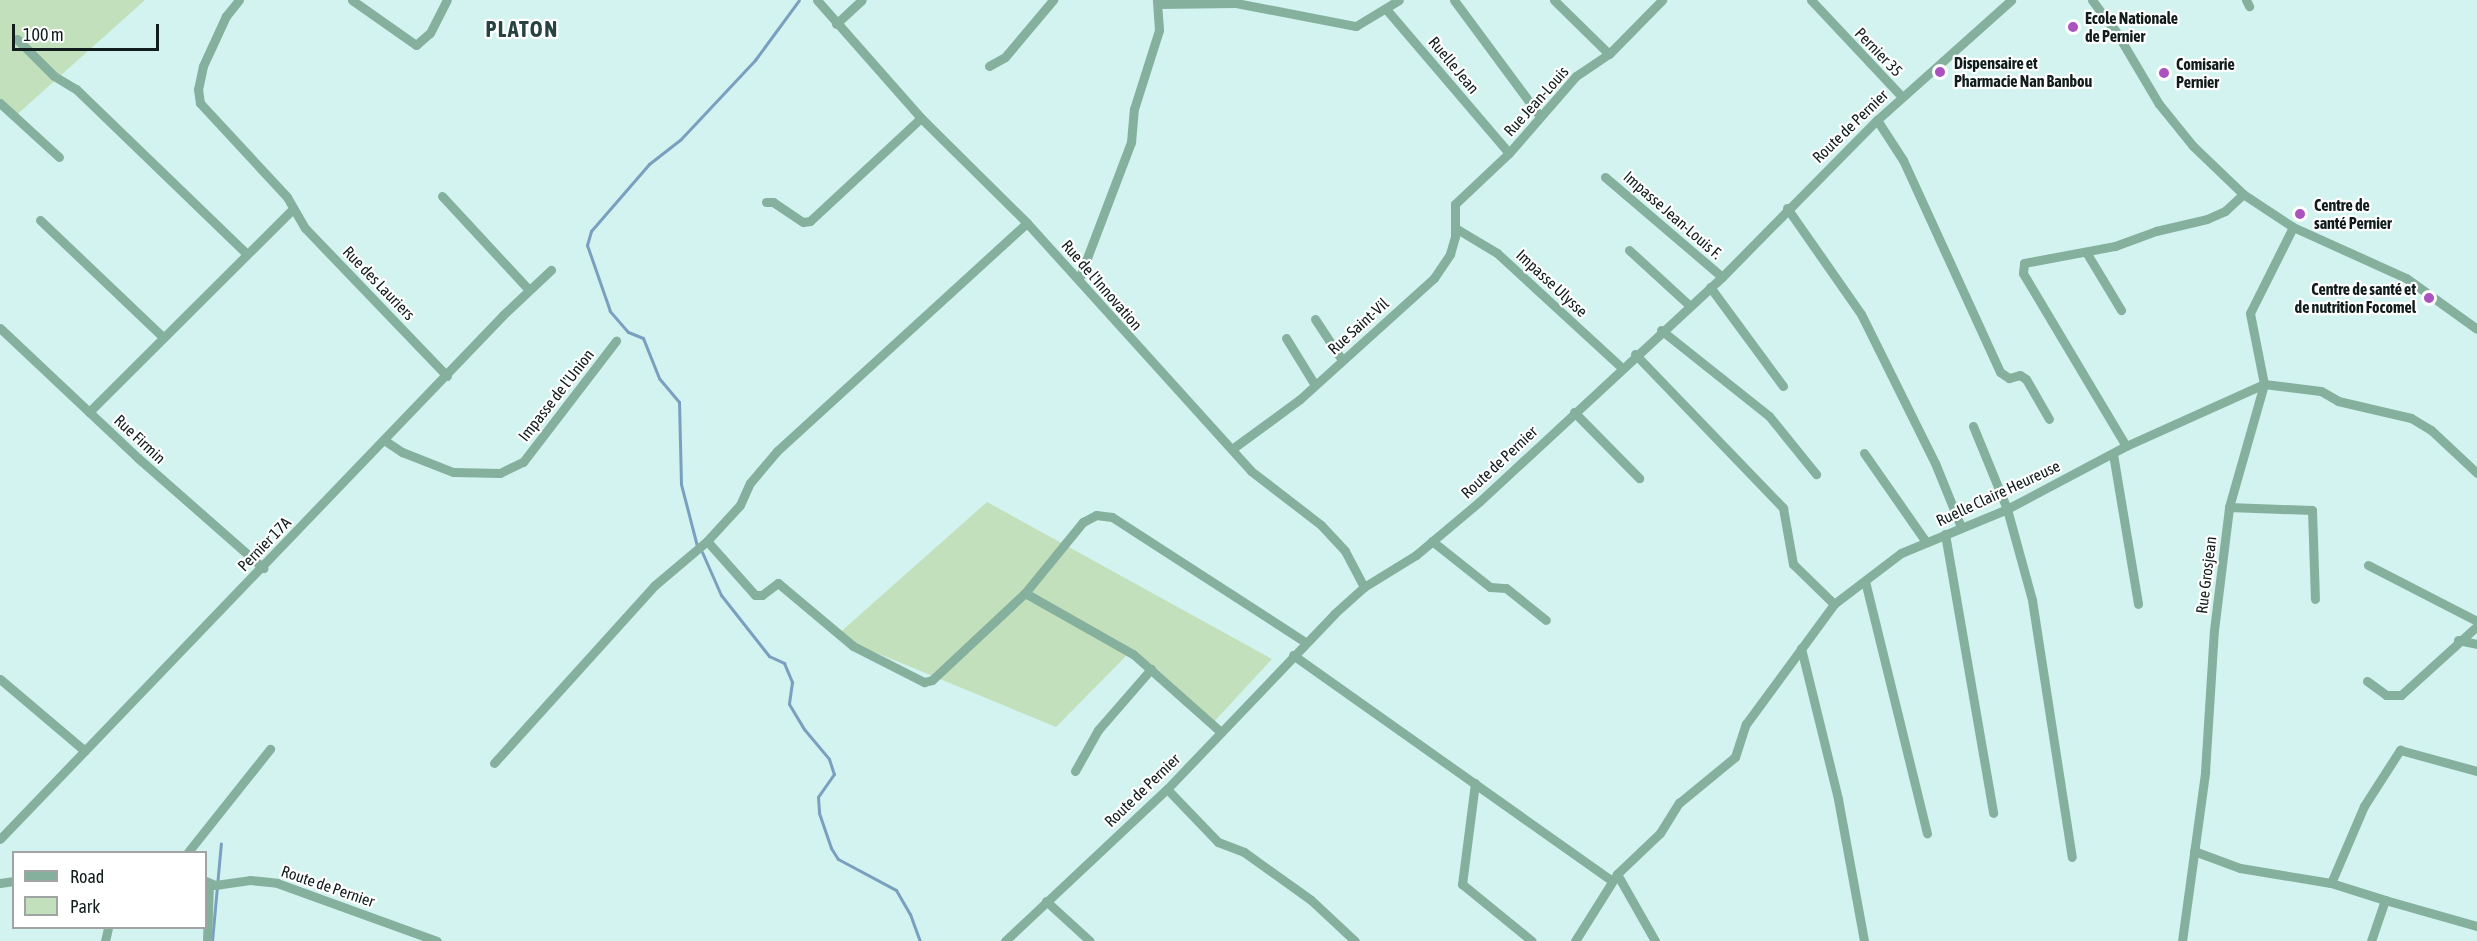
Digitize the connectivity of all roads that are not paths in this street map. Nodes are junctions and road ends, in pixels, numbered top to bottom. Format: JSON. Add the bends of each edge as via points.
{"nodes":[{"id":1,"x":239,"y":0,"type":"edge"},
{"id":2,"x":352,"y":0,"type":"edge"},
{"id":3,"x":447,"y":0,"type":"edge"},
{"id":4,"x":817,"y":0,"type":"edge"},
{"id":5,"x":862,"y":0,"type":"edge"},
{"id":6,"x":1053,"y":0,"type":"edge"},
{"id":7,"x":1399,"y":0,"type":"edge"},
{"id":8,"x":1454,"y":0,"type":"edge"},
{"id":9,"x":1554,"y":0,"type":"edge"},
{"id":10,"x":1662,"y":0,"type":"edge"},
{"id":11,"x":1811,"y":0,"type":"edge"},
{"id":12,"x":2011,"y":0,"type":"edge"},
{"id":13,"x":2092,"y":0,"type":"edge"},
{"id":14,"x":1158,"y":2,"type":"edge"},
{"id":15,"x":1386,"y":9,"type":"junction"},
{"id":16,"x":836,"y":24,"type":"junction"},
{"id":17,"x":17,"y":39,"type":"dead end"},
{"id":18,"x":1609,"y":54,"type":"junction"},
{"id":19,"x":990,"y":66,"type":"dead end"},
{"id":20,"x":1902,"y":98,"type":"junction"},
{"id":21,"x":0,"y":103,"type":"edge"},
{"id":22,"x":1539,"y":115,"type":"junction"},
{"id":23,"x":921,"y":118,"type":"junction"},
{"id":24,"x":1877,"y":120,"type":"junction"},
{"id":25,"x":1509,"y":153,"type":"junction"},
{"id":26,"x":59,"y":157,"type":"dead end"},
{"id":27,"x":1605,"y":177,"type":"dead end"},
{"id":28,"x":2243,"y":194,"type":"junction"},
{"id":29,"x":442,"y":196,"type":"dead end"},
{"id":30,"x":1460,"y":200,"type":"joint"},
{"id":31,"x":766,"y":202,"type":"dead end"},
{"id":32,"x":1787,"y":208,"type":"junction"},
{"id":33,"x":293,"y":209,"type":"junction"},
{"id":34,"x":40,"y":220,"type":"dead end"},
{"id":35,"x":1027,"y":223,"type":"junction"},
{"id":36,"x":2293,"y":227,"type":"junction"},
{"id":37,"x":1457,"y":229,"type":"junction"},
{"id":38,"x":1629,"y":250,"type":"dead end"},
{"id":39,"x":245,"y":252,"type":"junction"},
{"id":40,"x":2086,"y":252,"type":"junction"},
{"id":41,"x":551,"y":270,"type":"dead end"},
{"id":42,"x":1722,"y":277,"type":"junction"},
{"id":43,"x":1079,"y":279,"type":"junction"},
{"id":44,"x":1710,"y":287,"type":"junction"},
{"id":45,"x":529,"y":290,"type":"junction"},
{"id":46,"x":1689,"y":305,"type":"junction"},
{"id":47,"x":2121,"y":310,"type":"dead end"},
{"id":48,"x":1315,"y":320,"type":"dead end"},
{"id":49,"x":0,"y":328,"type":"edge"},
{"id":50,"x":2477,"y":329,"type":"edge"},
{"id":51,"x":1661,"y":330,"type":"junction"},
{"id":52,"x":163,"y":336,"type":"junction"},
{"id":53,"x":1286,"y":338,"type":"dead end"},
{"id":54,"x":616,"y":342,"type":"dead end"},
{"id":55,"x":1635,"y":354,"type":"junction"},
{"id":56,"x":1342,"y":360,"type":"junction"},
{"id":57,"x":1621,"y":367,"type":"junction"},
{"id":58,"x":447,"y":376,"type":"junction"},
{"id":59,"x":2264,"y":384,"type":"junction"},
{"id":60,"x":1315,"y":385,"type":"junction"},
{"id":61,"x":1783,"y":386,"type":"dead end"},
{"id":62,"x":89,"y":412,"type":"junction"},
{"id":63,"x":1574,"y":412,"type":"junction"},
{"id":64,"x":2049,"y":419,"type":"dead end"},
{"id":65,"x":1973,"y":426,"type":"dead end"},
{"id":66,"x":384,"y":440,"type":"junction"},
{"id":67,"x":2126,"y":446,"type":"junction"},
{"id":68,"x":1232,"y":448,"type":"junction"},
{"id":69,"x":1864,"y":453,"type":"dead end"},
{"id":70,"x":2113,"y":454,"type":"junction"},
{"id":71,"x":2477,"y":473,"type":"edge"},
{"id":72,"x":1816,"y":474,"type":"dead end"},
{"id":73,"x":1639,"y":478,"type":"dead end"},
{"id":74,"x":2229,"y":507,"type":"junction"},
{"id":75,"x":2007,"y":509,"type":"junction"},
{"id":76,"x":1961,"y":527,"type":"junction"},
{"id":77,"x":1946,"y":534,"type":"junction"},
{"id":78,"x":708,"y":541,"type":"junction"},
{"id":79,"x":1432,"y":541,"type":"junction"},
{"id":80,"x":1926,"y":542,"type":"junction"},
{"id":81,"x":2368,"y":565,"type":"dead end"},
{"id":82,"x":263,"y":567,"type":"junction"},
{"id":83,"x":1865,"y":581,"type":"junction"},
{"id":84,"x":1364,"y":587,"type":"junction"},
{"id":85,"x":1025,"y":593,"type":"junction"},
{"id":86,"x":2315,"y":599,"type":"dead end"},
{"id":87,"x":1834,"y":604,"type":"junction"},
{"id":88,"x":2138,"y":604,"type":"dead end"},
{"id":89,"x":1546,"y":620,"type":"dead end"},
{"id":90,"x":2477,"y":621,"type":"edge"},
{"id":91,"x":2477,"y":626,"type":"edge"},
{"id":92,"x":2458,"y":640,"type":"junction"},
{"id":93,"x":1305,"y":642,"type":"junction"},
{"id":94,"x":2477,"y":644,"type":"edge"},
{"id":95,"x":1800,"y":648,"type":"junction"},
{"id":96,"x":1293,"y":655,"type":"junction"},
{"id":97,"x":1151,"y":669,"type":"junction"},
{"id":98,"x":0,"y":679,"type":"edge"},
{"id":99,"x":2367,"y":681,"type":"dead end"},
{"id":100,"x":1221,"y":732,"type":"junction"},
{"id":101,"x":270,"y":749,"type":"dead end"},
{"id":102,"x":85,"y":751,"type":"junction"},
{"id":103,"x":494,"y":763,"type":"dead end"},
{"id":104,"x":1075,"y":771,"type":"dead end"},
{"id":105,"x":2477,"y":771,"type":"edge"},
{"id":106,"x":1475,"y":783,"type":"junction"},
{"id":107,"x":1167,"y":789,"type":"junction"},
{"id":108,"x":1993,"y":813,"type":"dead end"},
{"id":109,"x":1927,"y":833,"type":"dead end"},
{"id":110,"x":0,"y":839,"type":"edge"},
{"id":111,"x":189,"y":851,"type":"edge"},
{"id":112,"x":2194,"y":851,"type":"junction"},
{"id":113,"x":2072,"y":856,"type":"dead end"},
{"id":114,"x":1614,"y":878,"type":"junction"},
{"id":115,"x":207,"y":882,"type":"edge"},
{"id":116,"x":2331,"y":883,"type":"junction"},
{"id":117,"x":2385,"y":900,"type":"junction"},
{"id":118,"x":1046,"y":901,"type":"junction"},
{"id":119,"x":2477,"y":926,"type":"edge"},
{"id":120,"x":434,"y":940,"type":"edge"},
{"id":121,"x":207,"y":941,"type":"edge"},
{"id":122,"x":1005,"y":941,"type":"edge"},
{"id":123,"x":1090,"y":941,"type":"edge"},
{"id":124,"x":1356,"y":941,"type":"edge"},
{"id":125,"x":1532,"y":941,"type":"edge"},
{"id":126,"x":1575,"y":941,"type":"edge"},
{"id":127,"x":1655,"y":941,"type":"edge"},
{"id":128,"x":1864,"y":941,"type":"edge"},
{"id":129,"x":2182,"y":941,"type":"edge"},
{"id":130,"x":2371,"y":941,"type":"edge"}],
"edges":[{"from":1,"to":33,"type":"street","name":"Rue des Lauriers","via":[[226,16],[203,66],[198,89],[200,103],[288,197]]},
{"from":2,"to":3,"type":"street","via":[[417,45],[430,33]]},
{"from":4,"to":16,"type":"street","name":"Rue de l'Innovation"},
{"from":5,"to":16,"type":"street"},
{"from":6,"to":19,"type":"street","via":[[1005,57]]},
{"from":7,"to":15,"type":"street"},
{"from":8,"to":22,"type":"street"},
{"from":9,"to":18,"type":"street"},
{"from":10,"to":18,"type":"street","name":"Rue Jean-Louis"},
{"from":11,"to":20,"type":"street","name":"Pernier 35"},
{"from":12,"to":20,"type":"street","name":"Route de Pernier"},
{"from":13,"to":28,"type":"street","via":[[2115,30],[2159,104],[2193,147]]},
{"from":14,"to":15,"type":"street","via":[[1236,3],[1356,26]]},
{"from":14,"to":43,"type":"street","via":[[1159,30],[1134,109],[1131,142]]},
{"from":15,"to":25,"type":"street","name":"Ruelle Jean"},
{"from":16,"to":23,"type":"street","name":"Rue de l'Innovation"},
{"from":17,"to":39,"type":"street","via":[[54,76],[76,88]]},
{"from":18,"to":22,"type":"street","name":"Rue Jean-Louis","via":[[1576,76]]},
{"from":20,"to":24,"type":"street","name":"Route de Pernier"},
{"from":21,"to":26,"type":"street"},
{"from":22,"to":25,"type":"street","name":"Rue Jean-Louis"},
{"from":23,"to":31,"type":"street","via":[[807,223],[773,202]]},
{"from":23,"to":35,"type":"street","name":"Rue de l'Innovation"},
{"from":24,"to":32,"type":"street","name":"Route de Pernier"},
{"from":24,"to":64,"type":"street","via":[[1903,160],[2000,372],[2009,378],[2020,375],[2026,379]]},
{"from":25,"to":30,"type":"street","name":"Rue Jean-Louis"},
{"from":27,"to":42,"type":"street","name":"Impasse Jean-Louis F."},
{"from":28,"to":36,"type":"street"},
{"from":28,"to":40,"type":"street","via":[[2217,216]]},
{"from":29,"to":45,"type":"street"},
{"from":30,"to":37,"type":"street","name":"Rue Saint-Vil","via":[[1453,208]]},
{"from":32,"to":42,"type":"street","name":"Route de Pernier"},
{"from":32,"to":76,"type":"street","via":[[1861,314],[1935,463]]},
{"from":33,"to":39,"type":"street"},
{"from":33,"to":58,"type":"street","name":"Rue des Lauriers","via":[[305,228]]},
{"from":34,"to":52,"type":"street"},
{"from":35,"to":43,"type":"street","name":"Rue de l'Innovation"},
{"from":35,"to":78,"type":"street","via":[[784,444],[758,471],[740,504]]},
{"from":36,"to":50,"type":"street","via":[[2406,278]]},
{"from":36,"to":59,"type":"street","name":"Rue Grosjean","via":[[2250,313]]},
{"from":37,"to":56,"type":"street","name":"Rue Saint-Vil","via":[[1450,254],[1434,279]]},
{"from":37,"to":57,"type":"street","name":"Impasse Ulysse","via":[[1497,253]]},
{"from":38,"to":46,"type":"street"},
{"from":39,"to":52,"type":"street"},
{"from":40,"to":47,"type":"street"},
{"from":40,"to":67,"type":"street","via":[[2024,263],[2023,273]]},
{"from":41,"to":45,"type":"street","name":"Pernier 17A"},
{"from":42,"to":44,"type":"street","name":"Route de Pernier"},
{"from":43,"to":68,"type":"street","name":"Rue de l'Innovation"},
{"from":44,"to":46,"type":"street","name":"Route de Pernier"},
{"from":44,"to":61,"type":"street"},
{"from":45,"to":58,"type":"street","name":"Pernier 17A"},
{"from":46,"to":51,"type":"street","name":"Route de Pernier"},
{"from":48,"to":56,"type":"street"},
{"from":49,"to":62,"type":"street","name":"Rue Firmin"},
{"from":51,"to":55,"type":"street","name":"Route de Pernier"},
{"from":51,"to":72,"type":"street","via":[[1769,416]]},
{"from":52,"to":62,"type":"street"},
{"from":53,"to":60,"type":"street"},
{"from":54,"to":66,"type":"street","name":"Impasse de l'Union","via":[[523,462],[500,473],[453,472],[402,452]]},
{"from":55,"to":57,"type":"street","name":"Route de Pernier"},
{"from":55,"to":87,"type":"street","via":[[1783,508],[1793,564]]},
{"from":56,"to":60,"type":"street","name":"Rue Saint-Vil"},
{"from":57,"to":63,"type":"street","name":"Route de Pernier"},
{"from":58,"to":66,"type":"street","name":"Pernier 17A"},
{"from":59,"to":67,"type":"street","name":"Ruelle Claire Heureuse"},
{"from":59,"to":71,"type":"street","via":[[2321,390],[2338,401],[2411,418],[2431,430]]},
{"from":59,"to":74,"type":"street","name":"Rue Grosjean"},
{"from":60,"to":68,"type":"street","name":"Rue Saint-Vil"},
{"from":62,"to":82,"type":"street","name":"Rue Firmin"},
{"from":63,"to":73,"type":"street"},
{"from":63,"to":79,"type":"street","name":"Route de Pernier"},
{"from":65,"to":75,"type":"street"},
{"from":66,"to":82,"type":"street","name":"Pernier 17A"},
{"from":67,"to":70,"type":"street","name":"Ruelle Claire Heureuse"},
{"from":68,"to":84,"type":"street","name":"Rue de l'Innovation","via":[[1251,471],[1321,525],[1345,551]]},
{"from":69,"to":80,"type":"street"},
{"from":70,"to":75,"type":"street","name":"Ruelle Claire Heureuse"},
{"from":70,"to":88,"type":"street"},
{"from":74,"to":86,"type":"street","via":[[2312,510]]},
{"from":74,"to":112,"type":"street","name":"Rue Grosjean"},
{"from":75,"to":76,"type":"street","name":"Ruelle Claire Heureuse"},
{"from":75,"to":113,"type":"street","via":[[2039,636],[2051,742]]},
{"from":76,"to":77,"type":"street","name":"Ruelle Claire Heureuse"},
{"from":77,"to":80,"type":"street","name":"Ruelle Claire Heureuse"},
{"from":77,"to":108,"type":"street"},
{"from":78,"to":85,"type":"street","via":[[755,596],[762,596],[778,583],[853,646],[924,682],[932,680]]},
{"from":78,"to":103,"type":"street","via":[[654,585]]},
{"from":79,"to":84,"type":"street","name":"Route de Pernier"},
{"from":79,"to":89,"type":"street","via":[[1490,587],[1506,588]]},
{"from":80,"to":83,"type":"street","name":"Ruelle Claire Heureuse","via":[[1901,553]]},
{"from":81,"to":90,"type":"street"},
{"from":82,"to":102,"type":"street","name":"Pernier 17A"},
{"from":83,"to":87,"type":"street","name":"Ruelle Claire Heureuse"},
{"from":83,"to":109,"type":"street"},
{"from":84,"to":93,"type":"street","name":"Route de Pernier"},
{"from":85,"to":93,"type":"street","via":[[1083,522],[1104,515]]},
{"from":85,"to":97,"type":"street","via":[[1133,654]]},
{"from":87,"to":95,"type":"street","name":"Ruelle Claire Heureuse"},
{"from":91,"to":92,"type":"street"},
{"from":92,"to":94,"type":"street"},
{"from":92,"to":99,"type":"street","via":[[2407,689],[2392,697]]},
{"from":93,"to":96,"type":"street","name":"Route de Pernier"},
{"from":95,"to":114,"type":"street","name":"Ruelle Claire Heureuse","via":[[1746,724],[1735,757],[1679,803],[1660,833]]},
{"from":95,"to":128,"type":"street","via":[[1840,810]]},
{"from":96,"to":100,"type":"street","name":"Route de Pernier"},
{"from":96,"to":106,"type":"street"},
{"from":97,"to":100,"type":"street"},
{"from":97,"to":104,"type":"street","via":[[1098,730]]},
{"from":98,"to":102,"type":"street"},
{"from":100,"to":107,"type":"street","name":"Route de Pernier"},
{"from":101,"to":111,"type":"street"},
{"from":102,"to":110,"type":"street","name":"Pernier 17A"},
{"from":105,"to":116,"type":"street","via":[[2400,750],[2364,806]]},
{"from":106,"to":114,"type":"street"},
{"from":106,"to":125,"type":"street","via":[[1462,885]]},
{"from":107,"to":118,"type":"street","name":"Route de Pernier"},
{"from":107,"to":124,"type":"street","via":[[1218,842],[1244,852],[1311,900]]},
{"from":112,"to":116,"type":"street","via":[[2240,868]]},
{"from":112,"to":129,"type":"street","name":"Rue Grosjean"},
{"from":114,"to":126,"type":"street","name":"Ruelle Claire Heureuse"},
{"from":114,"to":127,"type":"street"},
{"from":115,"to":120,"type":"street","name":"Route de Pernier","via":[[277,883]]},
{"from":115,"to":121,"type":"street"},
{"from":116,"to":117,"type":"street"},
{"from":117,"to":119,"type":"street"},
{"from":117,"to":130,"type":"street"},
{"from":118,"to":122,"type":"street","name":"Route de Pernier"},
{"from":118,"to":123,"type":"street"}]}
